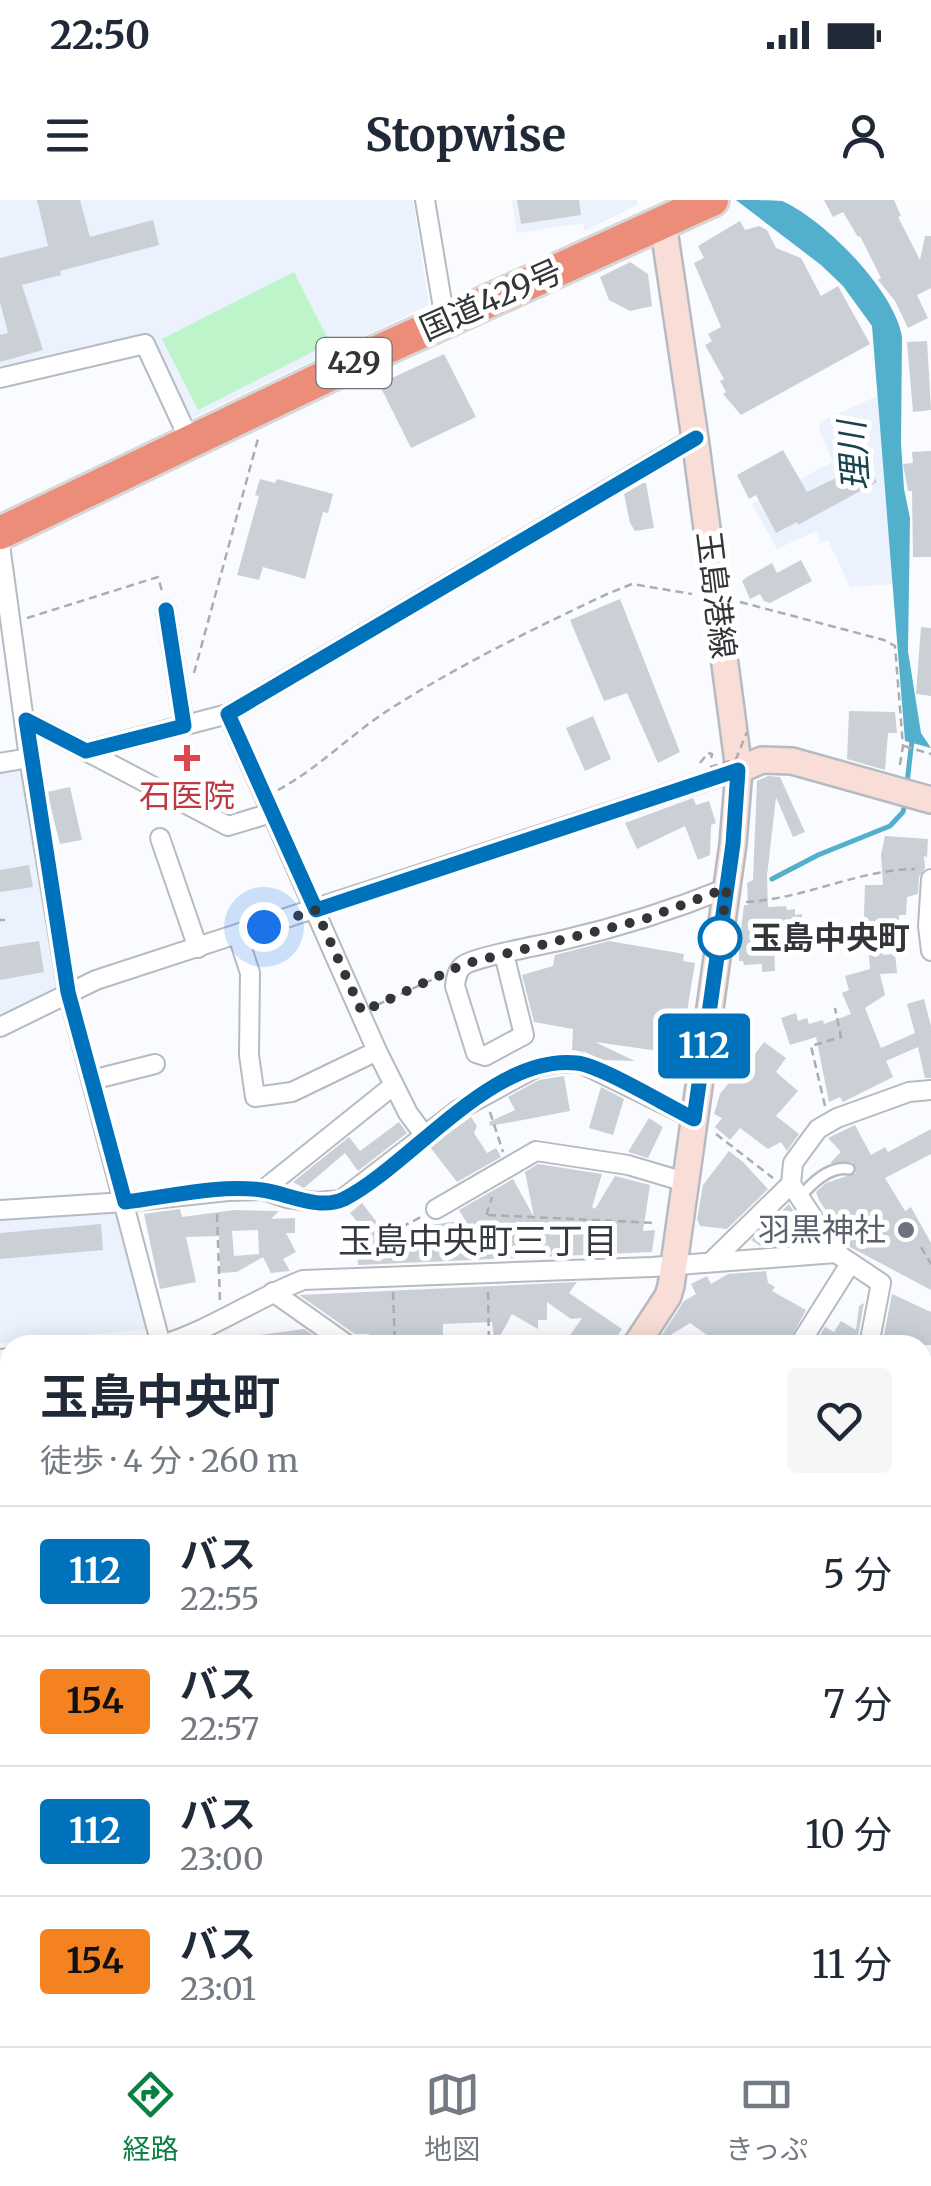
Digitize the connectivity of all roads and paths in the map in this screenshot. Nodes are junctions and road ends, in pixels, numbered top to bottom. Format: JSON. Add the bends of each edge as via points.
{"nodes":[{"id":1,"x":425,"y":200,"type":"edge"},
{"id":2,"x":712,"y":200,"type":"edge"},
{"id":3,"x":661,"y":211,"type":"edge"},
{"id":4,"x":445,"y":320,"type":"junction"},
{"id":5,"x":0,"y":378,"type":"edge"},
{"id":6,"x":267,"y":404,"type":"junction"},
{"id":7,"x":696,"y":438,"type":"junction"},
{"id":8,"x":190,"y":441,"type":"junction"},
{"id":9,"x":0,"y":533,"type":"edge"},
{"id":10,"x":0,"y":545,"type":"edge"},
{"id":11,"x":717,"y":598,"type":"junction"},
{"id":12,"x":166,"y":610,"type":"joint"},
{"id":13,"x":12,"y":623,"type":"junction"},
{"id":14,"x":193,"y":677,"type":"dead end"},
{"id":15,"x":228,"y":714,"type":"junction"},
{"id":16,"x":26,"y":720,"type":"junction"},
{"id":17,"x":184,"y":726,"type":"junction"},
{"id":18,"x":747,"y":732,"type":"dead end"},
{"id":19,"x":903,"y":746,"type":"junction"},
{"id":20,"x":86,"y":751,"type":"junction"},
{"id":21,"x":931,"y":754,"type":"edge"},
{"id":22,"x":29,"y":758,"type":"junction"},
{"id":23,"x":0,"y":763,"type":"edge"},
{"id":24,"x":740,"y":771,"type":"junction"},
{"id":25,"x":693,"y":772,"type":"dead end"},
{"id":26,"x":913,"y":795,"type":"edge"},
{"id":27,"x":267,"y":805,"type":"junction"},
{"id":28,"x":160,"y":838,"type":"dead end"},
{"id":29,"x":925,"y":874,"type":"edge"},
{"id":30,"x":726,"y":895,"type":"junction"},
{"id":31,"x":316,"y":910,"type":"junction"},
{"id":32,"x":238,"y":936,"type":"junction"},
{"id":33,"x":198,"y":948,"type":"junction"},
{"id":34,"x":931,"y":951,"type":"edge"},
{"id":35,"x":504,"y":954,"type":"junction"},
{"id":36,"x":462,"y":968,"type":"junction"},
{"id":37,"x":68,"y":992,"type":"junction"},
{"id":38,"x":835,"y":1008,"type":"dead end"},
{"id":39,"x":362,"y":1012,"type":"junction"},
{"id":40,"x":0,"y":1027,"type":"edge"},
{"id":41,"x":377,"y":1051,"type":"junction"},
{"id":42,"x":155,"y":1064,"type":"dead end"},
{"id":43,"x":92,"y":1080,"type":"junction"},
{"id":44,"x":394,"y":1085,"type":"junction"},
{"id":45,"x":931,"y":1090,"type":"edge"},
{"id":46,"x":483,"y":1094,"type":"junction"},
{"id":47,"x":694,"y":1119,"type":"junction"},
{"id":48,"x":829,"y":1123,"type":"junction"},
{"id":49,"x":425,"y":1136,"type":"junction"},
{"id":50,"x":849,"y":1169,"type":"dead end"},
{"id":51,"x":503,"y":1171,"type":"junction"},
{"id":52,"x":685,"y":1182,"type":"junction"},
{"id":53,"x":263,"y":1190,"type":"junction"},
{"id":54,"x":792,"y":1190,"type":"junction"},
{"id":55,"x":125,"y":1202,"type":"junction"},
{"id":56,"x":436,"y":1209,"type":"joint"},
{"id":57,"x":0,"y":1210,"type":"edge"},
{"id":58,"x":217,"y":1214,"type":"dead end"},
{"id":59,"x":487,"y":1215,"type":"junction"},
{"id":60,"x":656,"y":1223,"type":"dead end"},
{"id":61,"x":921,"y":1246,"type":"dead end"},
{"id":62,"x":843,"y":1258,"type":"junction"},
{"id":63,"x":711,"y":1262,"type":"junction"},
{"id":64,"x":931,"y":1264,"type":"edge"},
{"id":65,"x":663,"y":1266,"type":"junction"},
{"id":66,"x":488,"y":1273,"type":"junction"},
{"id":67,"x":393,"y":1276,"type":"junction"},
{"id":68,"x":273,"y":1292,"type":"junction"},
{"id":69,"x":224,"y":1319,"type":"junction"},
{"id":70,"x":158,"y":1335,"type":"edge"},
{"id":71,"x":193,"y":1335,"type":"edge"},
{"id":72,"x":334,"y":1335,"type":"edge"},
{"id":73,"x":395,"y":1335,"type":"edge"},
{"id":74,"x":489,"y":1335,"type":"edge"},
{"id":75,"x":643,"y":1335,"type":"edge"},
{"id":76,"x":805,"y":1335,"type":"edge"},
{"id":77,"x":872,"y":1335,"type":"edge"}],
"edges":[{"from":1,"to":4,"type":"street"},
{"from":2,"to":3,"type":"highway","name":"国道429号","number":"429"},
{"from":3,"to":4,"type":"highway","name":"国道429号","number":"429"},
{"from":3,"to":7,"type":"main road","name":"玉島港線"},
{"from":4,"to":6,"type":"highway","name":"国道429号","number":"429"},
{"from":5,"to":8,"type":"street","via":[[145,344]]},
{"from":6,"to":8,"type":"highway","name":"国道429号","number":"429"},
{"from":6,"to":14,"type":"path"},
{"from":7,"to":11,"type":"main road","name":"玉島港線"},
{"from":7,"to":15,"type":"street"},
{"from":8,"to":9,"type":"highway","name":"国道429号","number":"429"},
{"from":10,"to":13,"type":"street"},
{"from":11,"to":19,"type":"path","via":[[895,646]]},
{"from":11,"to":24,"type":"main road","name":"玉島港線"},
{"from":11,"to":27,"type":"path","via":[[632,584],[607,594],[441,677]]},
{"from":12,"to":13,"type":"path","via":[[158,577]]},
{"from":12,"to":17,"type":"street"},
{"from":13,"to":16,"type":"street"},
{"from":15,"to":17,"type":"street"},
{"from":15,"to":27,"type":"street"},
{"from":16,"to":20,"type":"street"},
{"from":16,"to":22,"type":"street"},
{"from":17,"to":20,"type":"street"},
{"from":18,"to":24,"type":"path","bridge":true},
{"from":19,"to":21,"type":"path"},
{"from":19,"to":26,"type":"path"},
{"from":20,"to":27,"type":"street","via":[[228,826]]},
{"from":22,"to":23,"type":"street"},
{"from":22,"to":37,"type":"street"},
{"from":24,"to":25,"type":"path","bridge":true,"via":[[710,767],[708,753]]},
{"from":24,"to":26,"type":"main road","via":[[762,760],[792,762]]},
{"from":24,"to":30,"type":"main road","name":"玉島港線"},
{"from":24,"to":31,"type":"street"},
{"from":27,"to":31,"type":"street"},
{"from":28,"to":33,"type":"street"},
{"from":29,"to":30,"type":"path","via":[[877,873],[770,901]]},
{"from":29,"to":34,"type":"street"},
{"from":30,"to":35,"type":"street"},
{"from":30,"to":47,"type":"main road","name":"玉島港線"},
{"from":31,"to":32,"type":"street"},
{"from":31,"to":39,"type":"street"},
{"from":32,"to":33,"type":"street"},
{"from":32,"to":41,"type":"street","via":[[250,973],[248,1055],[255,1096],[292,1092]]},
{"from":33,"to":37,"type":"street"},
{"from":35,"to":36,"type":"street"},
{"from":35,"to":36,"type":"street","via":[[524,1035],[484,1056],[476,1054],[455,986]]},
{"from":36,"to":39,"type":"path"},
{"from":37,"to":40,"type":"street"},
{"from":37,"to":43,"type":"street"},
{"from":38,"to":48,"type":"path","via":[[842,1037],[811,1046]]},
{"from":39,"to":41,"type":"street"},
{"from":41,"to":44,"type":"street"},
{"from":42,"to":43,"type":"street"},
{"from":43,"to":55,"type":"street"},
{"from":44,"to":49,"type":"street"},
{"from":44,"to":53,"type":"street"},
{"from":45,"to":48,"type":"street","via":[[908,1092]]},
{"from":46,"to":47,"type":"street","via":[[537,1066],[580,1063]]},
{"from":46,"to":49,"type":"street"},
{"from":46,"to":51,"type":"path"},
{"from":47,"to":52,"type":"main road","name":"玉島港線"},
{"from":47,"to":54,"type":"path"},
{"from":48,"to":54,"type":"street","via":[[793,1163]]},
{"from":49,"to":53,"type":"street","via":[[341,1200],[316,1202]]},
{"from":50,"to":54,"type":"lane"},
{"from":51,"to":52,"type":"street","via":[[536,1151],[628,1165]]},
{"from":51,"to":56,"type":"street"},
{"from":51,"to":59,"type":"path"},
{"from":52,"to":65,"type":"main road","name":"玉島港線"},
{"from":53,"to":55,"type":"street"},
{"from":54,"to":62,"type":"street"},
{"from":54,"to":63,"type":"street"},
{"from":55,"to":57,"type":"street"},
{"from":55,"to":70,"type":"street"},
{"from":56,"to":67,"type":"path","via":[[390,1234]]},
{"from":58,"to":69,"type":"path"},
{"from":59,"to":60,"type":"path"},
{"from":59,"to":66,"type":"path"},
{"from":61,"to":64,"type":"path"},
{"from":62,"to":63,"type":"street"},
{"from":62,"to":76,"type":"street"},
{"from":62,"to":77,"type":"street","via":[[880,1282]]},
{"from":63,"to":65,"type":"street"},
{"from":65,"to":66,"type":"street"},
{"from":65,"to":75,"type":"main road","name":"玉島港線","via":[[668,1296]]},
{"from":66,"to":67,"type":"street"},
{"from":66,"to":74,"type":"path"},
{"from":67,"to":68,"type":"street","via":[[303,1280]]},
{"from":67,"to":73,"type":"path"},
{"from":68,"to":69,"type":"street"},
{"from":68,"to":72,"type":"street"},
{"from":69,"to":71,"type":"street"}]}
